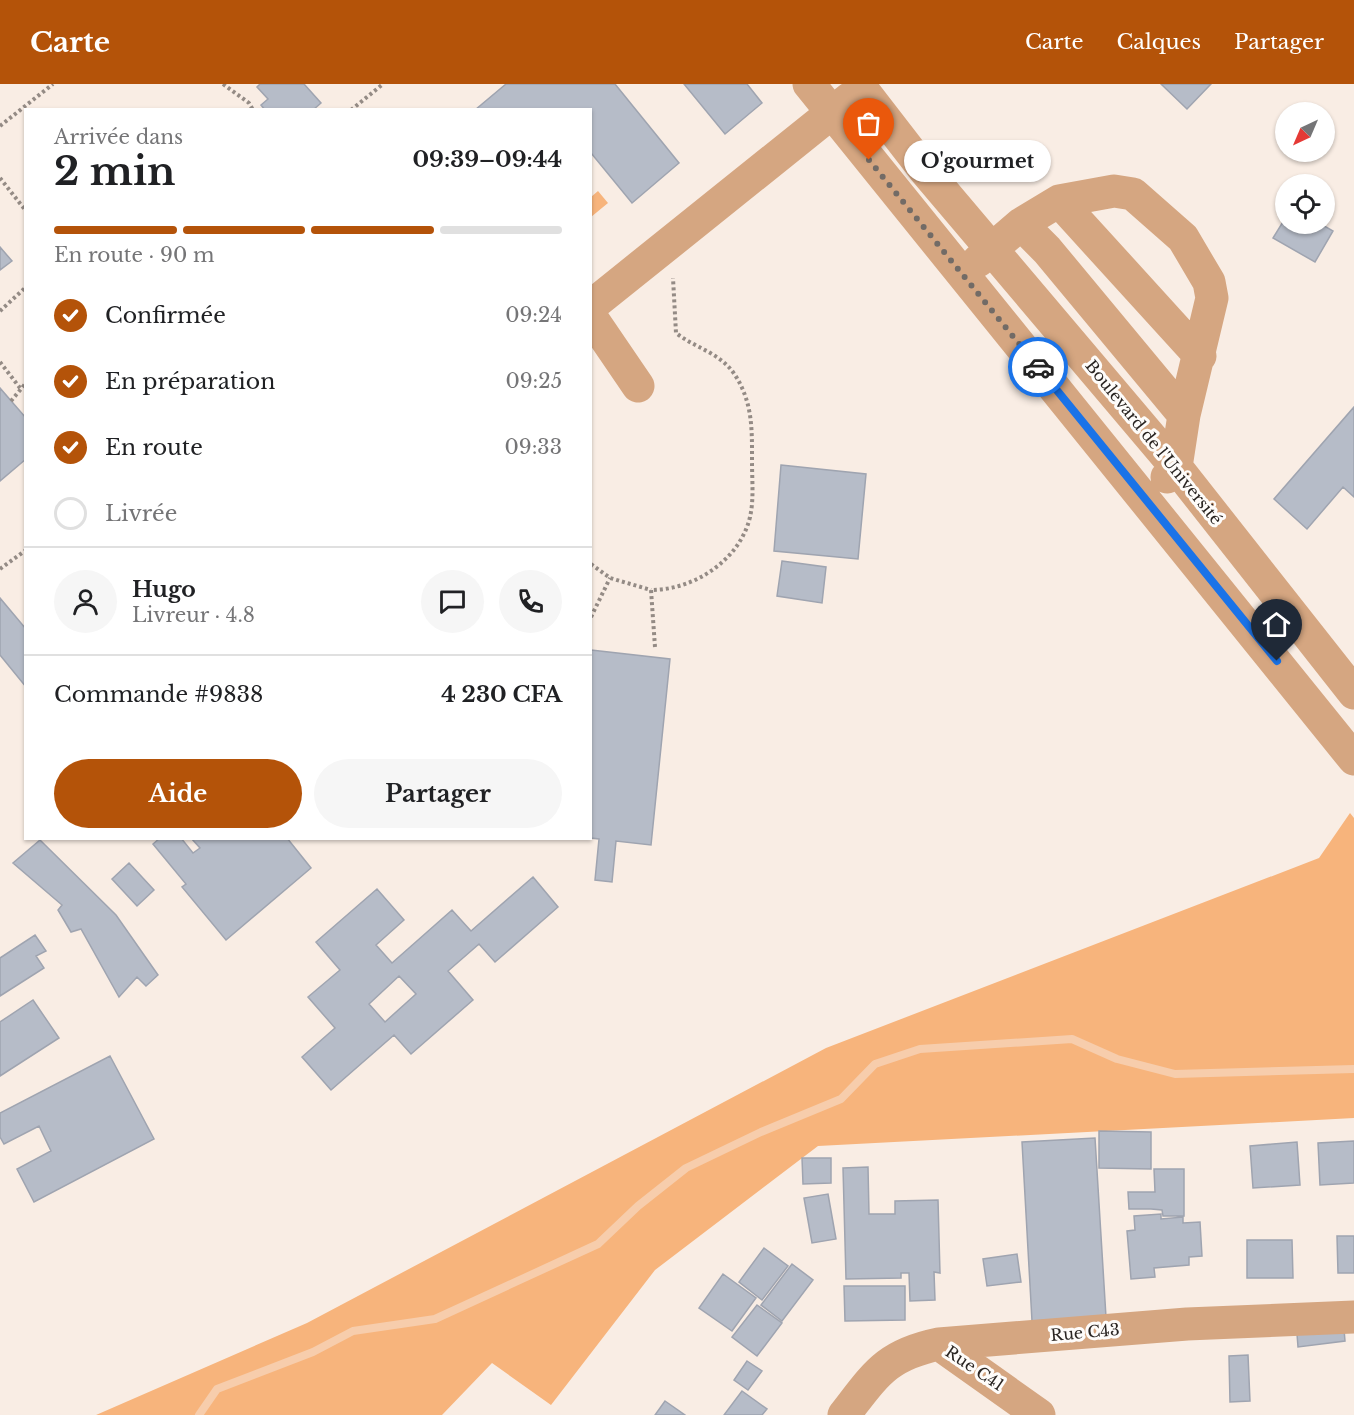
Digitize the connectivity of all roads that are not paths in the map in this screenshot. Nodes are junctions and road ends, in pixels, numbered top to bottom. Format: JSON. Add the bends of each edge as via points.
{"nodes":[{"id":1,"x":809,"y":84,"type":"edge"},
{"id":2,"x":863,"y":86,"type":"edge"},
{"id":3,"x":831,"y":112,"type":"junction"},
{"id":4,"x":924,"y":168,"type":"junction"},
{"id":5,"x":895,"y":192,"type":"junction"},
{"id":6,"x":1059,"y":201,"type":"junction"},
{"id":7,"x":1022,"y":224,"type":"junction"},
{"id":8,"x":993,"y":248,"type":"junction"},
{"id":9,"x":963,"y":274,"type":"junction"},
{"id":10,"x":592,"y":305,"type":"edge"},
{"id":11,"x":592,"y":317,"type":"edge"},
{"id":12,"x":1200,"y":356,"type":"junction"},
{"id":13,"x":638,"y":386,"type":"dead end"},
{"id":14,"x":1184,"y":415,"type":"junction"},
{"id":15,"x":1176,"y":467,"type":"junction"},
{"id":16,"x":1146,"y":500,"type":"junction"},
{"id":17,"x":1354,"y":693,"type":"edge"},
{"id":18,"x":1354,"y":759,"type":"edge"},
{"id":19,"x":1354,"y":1317,"type":"edge"},
{"id":20,"x":939,"y":1344,"type":"junction"},
{"id":21,"x":844,"y":1415,"type":"edge"},
{"id":22,"x":1039,"y":1415,"type":"edge"}],
"edges":[{"from":1,"to":3,"type":"street"},
{"from":2,"to":3,"type":"street"},
{"from":2,"to":4,"type":"street","name":"Boulevard de l'Université"},
{"from":3,"to":5,"type":"street"},
{"from":3,"to":10,"type":"street"},
{"from":4,"to":5,"type":"street"},
{"from":4,"to":8,"type":"street","name":"Boulevard de l'Université"},
{"from":5,"to":9,"type":"street"},
{"from":6,"to":7,"type":"street"},
{"from":6,"to":12,"type":"street"},
{"from":6,"to":12,"type":"street","via":[[1114,191],[1133,194],[1183,238],[1209,282],[1212,298]]},
{"from":7,"to":8,"type":"street"},
{"from":7,"to":14,"type":"street"},
{"from":8,"to":9,"type":"street"},
{"from":8,"to":15,"type":"street","name":"Boulevard de l'Université"},
{"from":9,"to":16,"type":"street"},
{"from":11,"to":13,"type":"street"},
{"from":12,"to":14,"type":"street"},
{"from":14,"to":15,"type":"street"},
{"from":15,"to":16,"type":"street"},
{"from":15,"to":17,"type":"street","name":"Boulevard de l'Université"},
{"from":16,"to":18,"type":"street"},
{"from":19,"to":20,"type":"street","name":"Rue C43","via":[[1187,1324]]},
{"from":20,"to":21,"type":"street","name":"Rue C43","via":[[911,1350],[880,1369]]},
{"from":20,"to":22,"type":"street","name":"Rue C41"}]}
